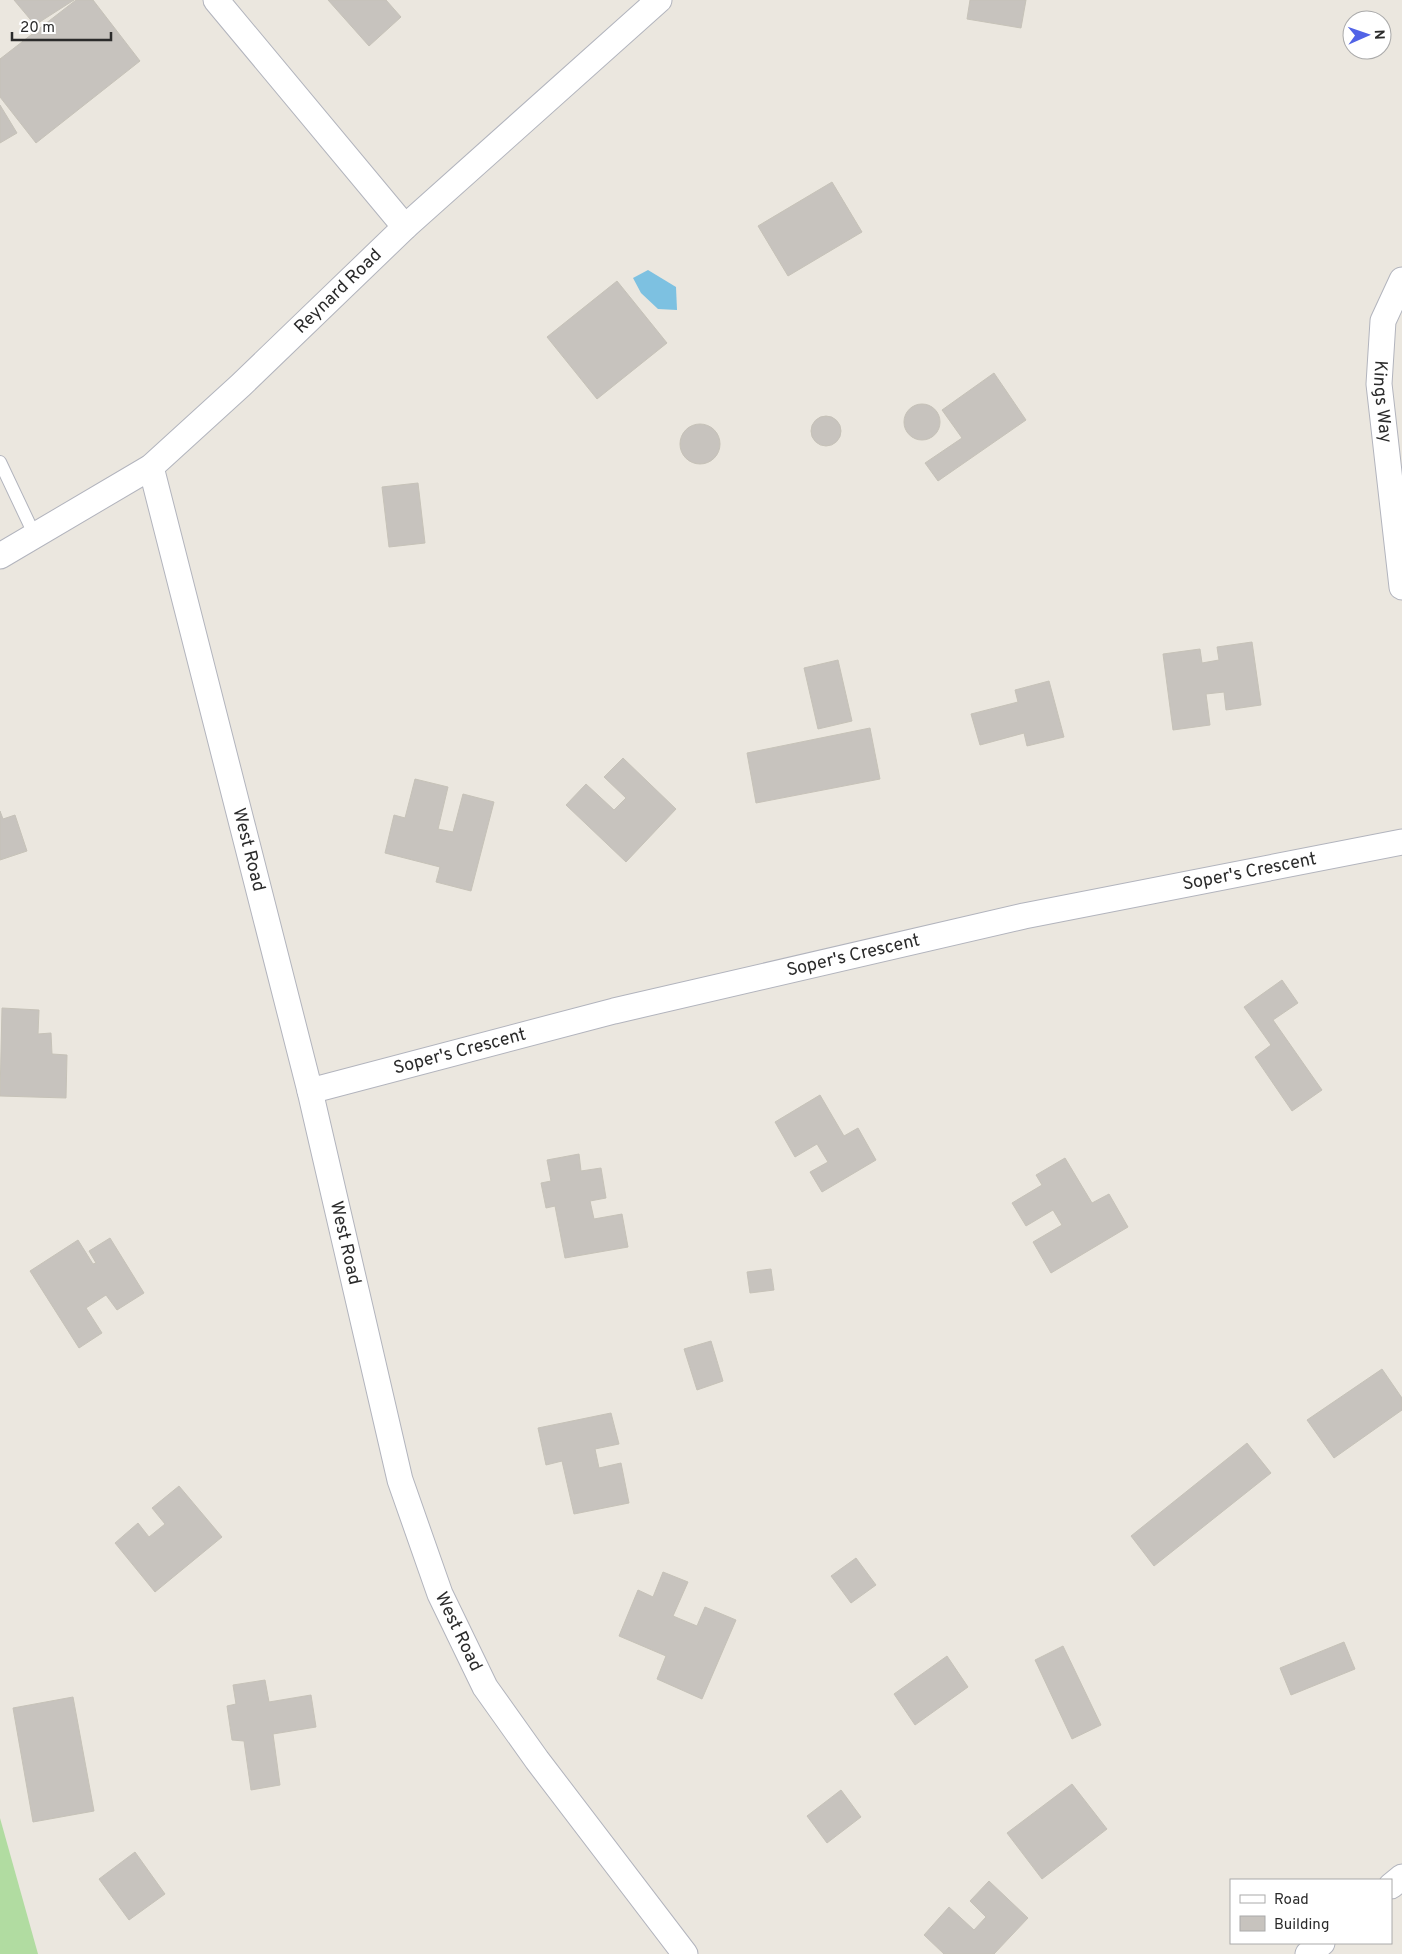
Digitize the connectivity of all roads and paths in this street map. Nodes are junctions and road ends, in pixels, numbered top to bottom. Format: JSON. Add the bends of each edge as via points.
{"nodes":[{"id":1,"x":216,"y":0,"type":"edge"},
{"id":2,"x":659,"y":0,"type":"edge"},
{"id":3,"x":405,"y":228,"type":"junction"},
{"id":4,"x":1402,"y":280,"type":"edge"},
{"id":5,"x":0,"y":462,"type":"edge"},
{"id":6,"x":151,"y":467,"type":"junction"},
{"id":7,"x":35,"y":536,"type":"junction"},
{"id":8,"x":0,"y":556,"type":"edge"},
{"id":9,"x":1402,"y":587,"type":"edge"},
{"id":10,"x":1402,"y":842,"type":"edge"},
{"id":11,"x":310,"y":1091,"type":"junction"},
{"id":12,"x":1402,"y":1877,"type":"edge"},
{"id":13,"x":1392,"y":1885,"type":"edge"},
{"id":14,"x":1321,"y":1944,"type":"edge"},
{"id":15,"x":685,"y":1954,"type":"edge"},
{"id":16,"x":1308,"y":1954,"type":"edge"}],
"edges":[{"from":1,"to":3,"type":"street"},
{"from":2,"to":3,"type":"street","name":"Reynard Road"},
{"from":3,"to":6,"type":"street","name":"Reynard Road"},
{"from":4,"to":9,"type":"street","name":"Kings Way","via":[[1383,321],[1379,384]]},
{"from":5,"to":7,"type":"lane"},
{"from":6,"to":7,"type":"street","name":"Reynard Road"},
{"from":6,"to":11,"type":"street","name":"West Road"},
{"from":7,"to":8,"type":"street","name":"Reynard Road"},
{"from":10,"to":11,"type":"street","name":"Soper's Crescent","via":[[1024,916],[614,1011]]},
{"from":11,"to":15,"type":"street","name":"West Road","via":[[400,1480],[440,1594],[485,1687]]},
{"from":12,"to":13,"type":"street"},
{"from":14,"to":16,"type":"street"}]}
